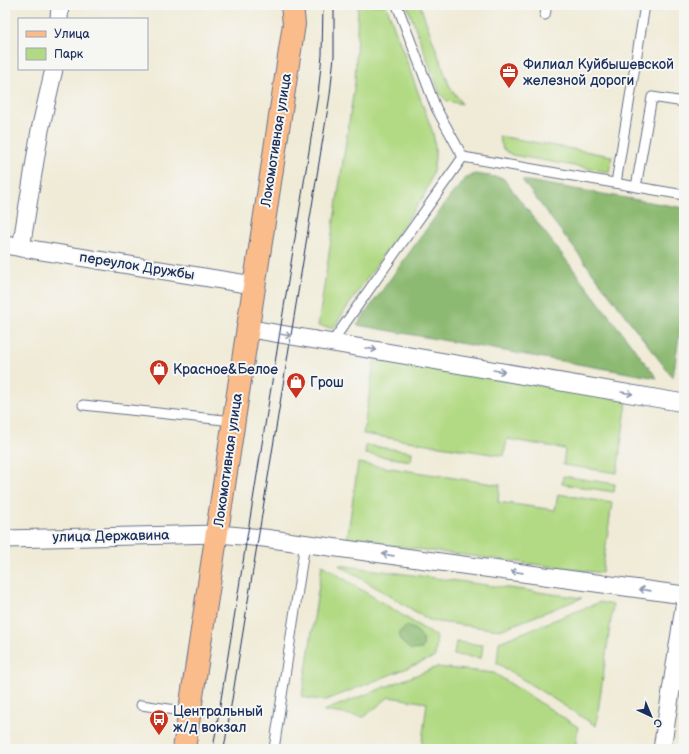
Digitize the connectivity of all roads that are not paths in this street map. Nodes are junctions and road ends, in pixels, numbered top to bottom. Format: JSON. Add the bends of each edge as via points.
{"nodes":[{"id":1,"x":60,"y":5,"type":"edge"},
{"id":2,"x":292,"y":5,"type":"edge"},
{"id":3,"x":397,"y":5,"type":"edge"},
{"id":4,"x":547,"y":5,"type":"edge"},
{"id":5,"x":645,"y":5,"type":"edge"},
{"id":6,"x":545,"y":15,"type":"dead end"},
{"id":7,"x":59,"y":18,"type":"edge"},
{"id":8,"x":54,"y":70,"type":"edge"},
{"id":9,"x":684,"y":102,"type":"edge"},
{"id":10,"x":463,"y":156,"type":"junction"},
{"id":11,"x":616,"y":183,"type":"junction"},
{"id":12,"x":636,"y":187,"type":"junction"},
{"id":13,"x":684,"y":195,"type":"edge"},
{"id":14,"x":13,"y":246,"type":"edge"},
{"id":15,"x":253,"y":285,"type":"junction"},
{"id":16,"x":246,"y":328,"type":"junction"},
{"id":17,"x":332,"y":342,"type":"junction"},
{"id":18,"x":684,"y":403,"type":"edge"},
{"id":19,"x":83,"y":405,"type":"dead end"},
{"id":20,"x":233,"y":421,"type":"junction"},
{"id":21,"x":218,"y":534,"type":"junction"},
{"id":22,"x":5,"y":539,"type":"edge"},
{"id":23,"x":304,"y":543,"type":"junction"},
{"id":24,"x":684,"y":595,"type":"edge"},
{"id":25,"x":684,"y":607,"type":"edge"},
{"id":26,"x":141,"y":705,"type":"dead end"},
{"id":27,"x":190,"y":712,"type":"junction"},
{"id":28,"x":184,"y":749,"type":"edge"},
{"id":29,"x":274,"y":749,"type":"edge"},
{"id":30,"x":662,"y":749,"type":"edge"}],
"edges":[{"from":1,"to":7,"type":"street"},
{"from":2,"to":15,"type":"main road","name":"Локомотивная улица","via":[[294,24]]},
{"from":3,"to":10,"type":"lane","via":[[436,108]]},
{"from":4,"to":6,"type":"lane"},
{"from":5,"to":11,"type":"lane"},
{"from":8,"to":14,"type":"street","name":"переулок Дружбы"},
{"from":9,"to":12,"type":"lane","via":[[652,97]]},
{"from":10,"to":11,"type":"lane"},
{"from":10,"to":17,"type":"lane"},
{"from":11,"to":12,"type":"lane"},
{"from":12,"to":13,"type":"lane"},
{"from":14,"to":15,"type":"street","name":"переулок Дружбы"},
{"from":15,"to":16,"type":"main road","name":"Локомотивная улица"},
{"from":16,"to":17,"type":"street","one_way":true},
{"from":16,"to":20,"type":"main road","name":"Локомотивная улица"},
{"from":17,"to":18,"type":"street","one_way":true},
{"from":19,"to":20,"type":"lane"},
{"from":20,"to":21,"type":"main road","name":"Локомотивная улица"},
{"from":21,"to":22,"type":"street","name":"улица Державина"},
{"from":21,"to":23,"type":"street","name":"улица Державина"},
{"from":21,"to":27,"type":"main road","name":"Локомотивная улица"},
{"from":24,"to":23,"type":"street","name":"улица Державина","one_way":true},
{"from":23,"to":29,"type":"lane"},
{"from":25,"to":30,"type":"street"},
{"from":26,"to":27,"type":"lane"},
{"from":27,"to":28,"type":"main road","name":"Локомотивная улица"}]}
